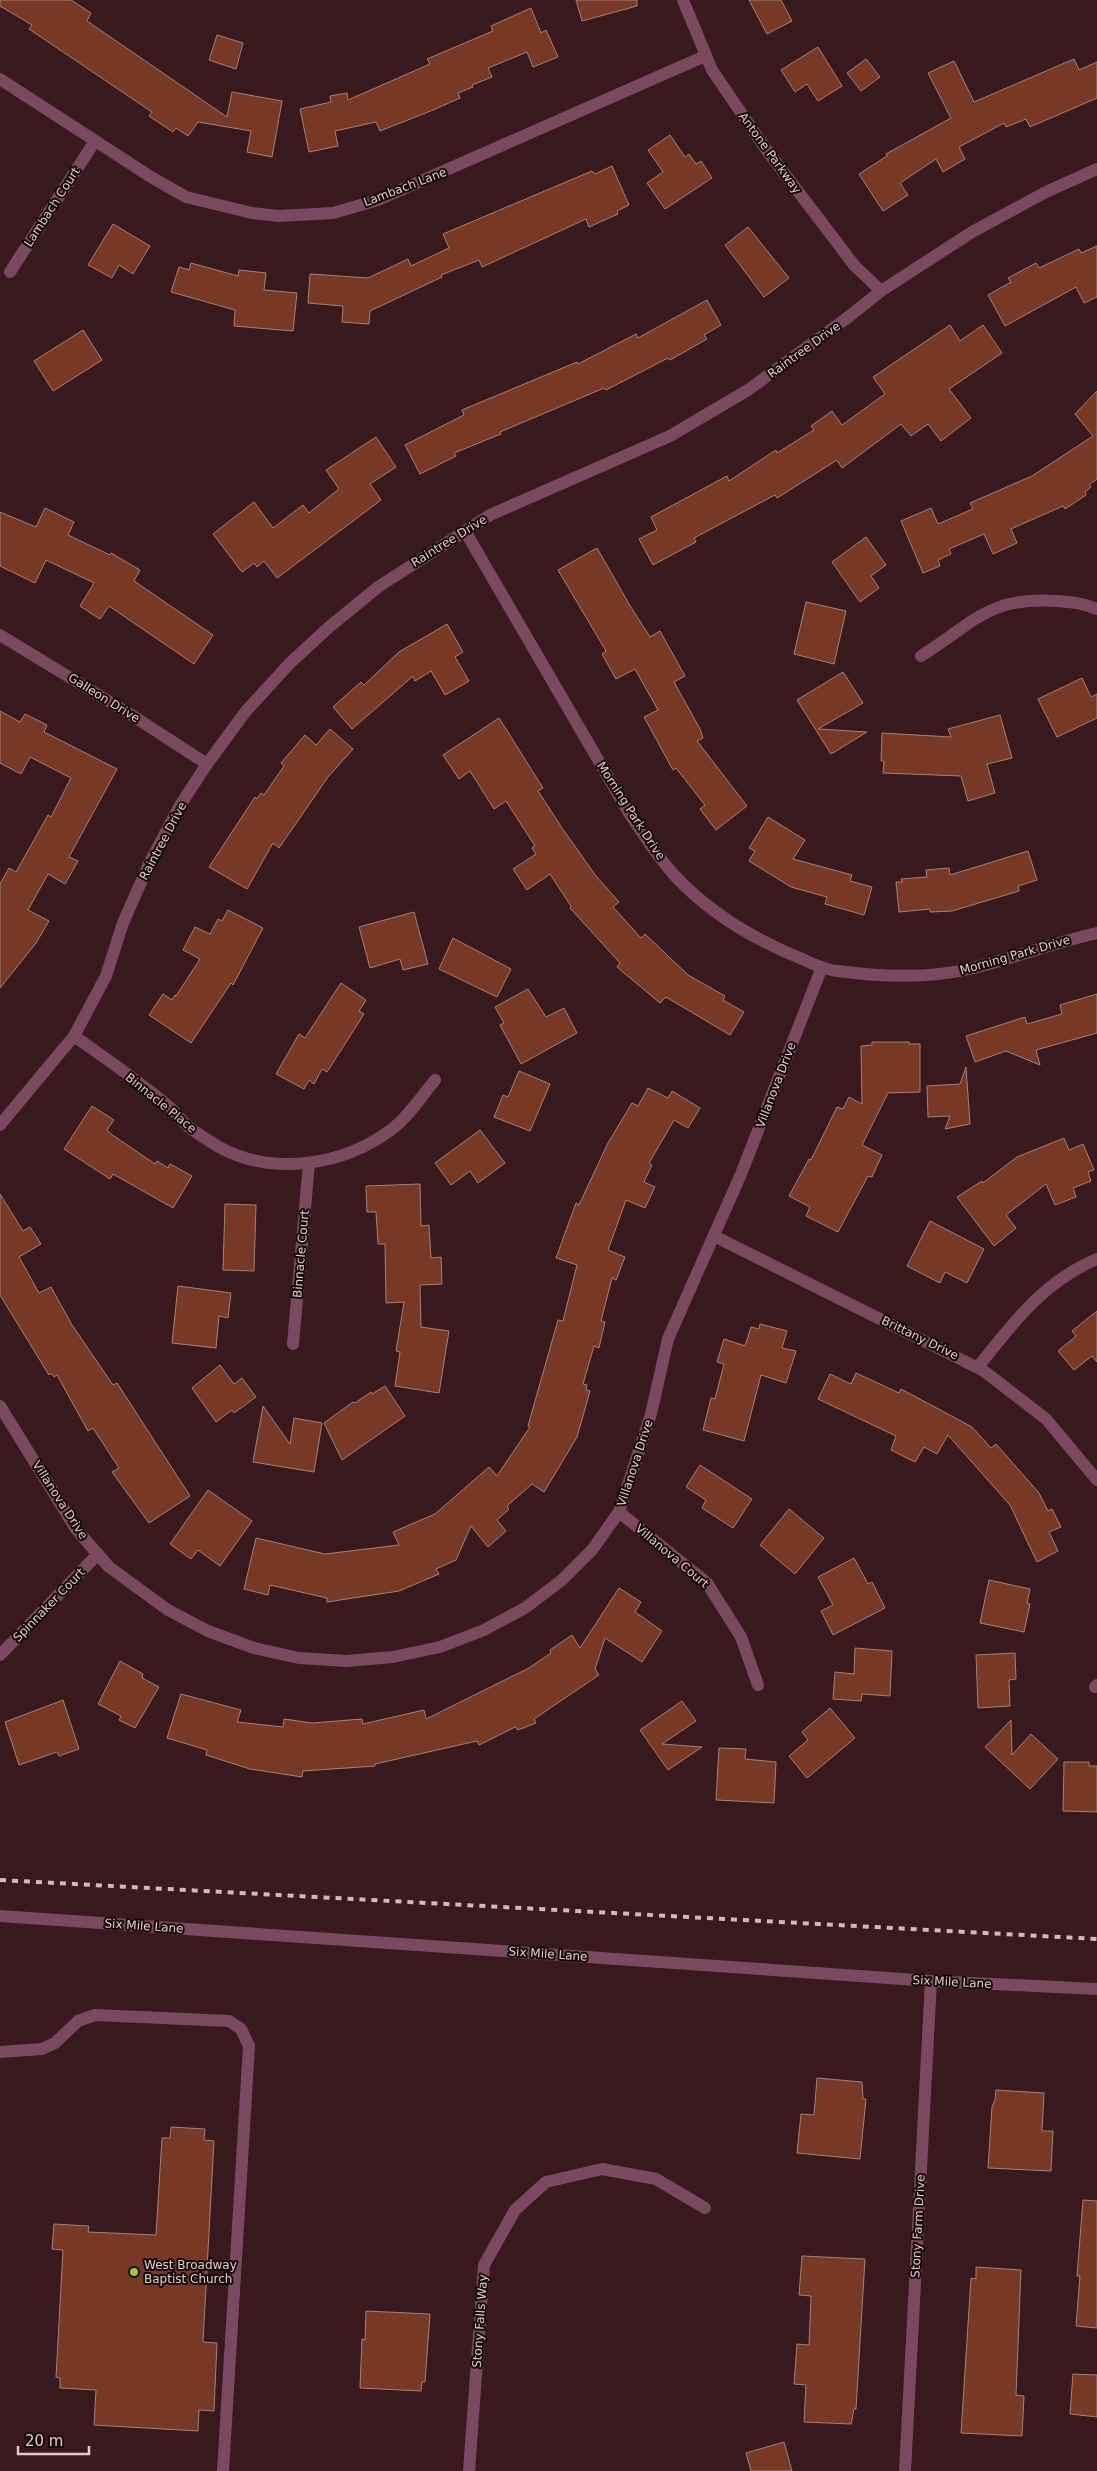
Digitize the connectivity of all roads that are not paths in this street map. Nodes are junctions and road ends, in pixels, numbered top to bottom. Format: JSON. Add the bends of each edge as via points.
{"nodes":[{"id":1,"x":683,"y":0,"type":"edge"},
{"id":2,"x":704,"y":56,"type":"junction"},
{"id":3,"x":0,"y":79,"type":"edge"},
{"id":4,"x":95,"y":141,"type":"junction"},
{"id":5,"x":1097,"y":169,"type":"edge"},
{"id":6,"x":10,"y":272,"type":"dead end"},
{"id":7,"x":882,"y":291,"type":"junction"},
{"id":8,"x":465,"y":531,"type":"junction"},
{"id":9,"x":1097,"y":609,"type":"edge"},
{"id":10,"x":0,"y":635,"type":"edge"},
{"id":11,"x":921,"y":656,"type":"dead end"},
{"id":12,"x":207,"y":764,"type":"junction"},
{"id":13,"x":1097,"y":933,"type":"edge"},
{"id":14,"x":822,"y":967,"type":"junction"},
{"id":15,"x":74,"y":1036,"type":"junction"},
{"id":16,"x":434,"y":1080,"type":"dead end"},
{"id":17,"x":0,"y":1124,"type":"edge"},
{"id":18,"x":309,"y":1163,"type":"junction"},
{"id":19,"x":714,"y":1236,"type":"junction"},
{"id":20,"x":1097,"y":1260,"type":"edge"},
{"id":21,"x":293,"y":1344,"type":"dead end"},
{"id":22,"x":978,"y":1367,"type":"junction"},
{"id":23,"x":0,"y":1406,"type":"edge"},
{"id":24,"x":1097,"y":1480,"type":"edge"},
{"id":25,"x":619,"y":1512,"type":"junction"},
{"id":26,"x":98,"y":1554,"type":"junction"},
{"id":27,"x":0,"y":1655,"type":"edge"},
{"id":28,"x":758,"y":1685,"type":"dead end"},
{"id":29,"x":0,"y":1916,"type":"edge"},
{"id":30,"x":931,"y":1981,"type":"junction"},
{"id":31,"x":1097,"y":1989,"type":"edge"},
{"id":32,"x":0,"y":2052,"type":"edge"},
{"id":33,"x":704,"y":2208,"type":"dead end"},
{"id":34,"x":223,"y":2471,"type":"edge"},
{"id":35,"x":469,"y":2471,"type":"edge"},
{"id":36,"x":906,"y":2471,"type":"edge"}],
"edges":[{"from":1,"to":2,"type":"street","name":"Antone Parkway"},
{"from":2,"to":4,"type":"street","name":"Lambach Lane","via":[[418,184],[333,213],[279,216],[204,203],[186,197]]},
{"from":2,"to":7,"type":"street","name":"Antone Parkway","via":[[765,148],[854,265]]},
{"from":3,"to":4,"type":"street","name":"Lambach Lane"},
{"from":4,"to":6,"type":"street","name":"Lambach Court"},
{"from":5,"to":7,"type":"street","name":"Raintree Drive","via":[[972,232]]},
{"from":7,"to":8,"type":"street","name":"Raintree Drive","via":[[748,390],[670,436],[505,507]]},
{"from":8,"to":12,"type":"street","name":"Raintree Drive","via":[[378,587],[328,628],[246,711]]},
{"from":8,"to":14,"type":"street","name":"Morning Park Drive","via":[[629,813],[675,877],[739,929],[770,946]]},
{"from":9,"to":11,"type":"street","via":[[1079,603],[1046,600],[1000,606],[967,622],[946,641]]},
{"from":10,"to":12,"type":"street","name":"Galleon Drive"},
{"from":12,"to":15,"type":"street","name":"Raintree Drive","via":[[149,864],[123,923],[106,976]]},
{"from":13,"to":14,"type":"street","name":"Morning Park Drive","via":[[973,968],[938,974],[885,975]]},
{"from":14,"to":19,"type":"street","name":"Villanova Drive"},
{"from":15,"to":17,"type":"street","name":"Raintree Drive"},
{"from":15,"to":18,"type":"street","name":"Binnacle Place","via":[[167,1105],[190,1128],[221,1148],[281,1164]]},
{"from":16,"to":18,"type":"street","name":"Binnacle Place","via":[[408,1115],[393,1129],[345,1154]]},
{"from":18,"to":21,"type":"street","name":"Binnacle Court"},
{"from":19,"to":22,"type":"street","name":"Brittany Drive"},
{"from":19,"to":25,"type":"street","name":"Villanova Drive","via":[[668,1339],[651,1414]]},
{"from":20,"to":22,"type":"street","via":[[1048,1287],[1022,1312]]},
{"from":22,"to":24,"type":"street","name":"Brittany Drive","via":[[1046,1419]]},
{"from":23,"to":26,"type":"street","name":"Villanova Drive","via":[[76,1528]]},
{"from":25,"to":26,"type":"street","name":"Villanova Drive","via":[[592,1550],[562,1580],[525,1608],[484,1630],[440,1647],[393,1657],[346,1661],[298,1658],[254,1648],[208,1632],[168,1610],[110,1567]]},
{"from":25,"to":28,"type":"street","name":"Villanova Court","via":[[707,1583],[741,1637]]},
{"from":26,"to":27,"type":"street","name":"Spinnaker Court"},
{"from":29,"to":30,"type":"street","name":"Six Mile Lane"},
{"from":30,"to":31,"type":"street","name":"Six Mile Lane"},
{"from":30,"to":36,"type":"street","name":"Stony Farm Drive"},
{"from":32,"to":34,"type":"street","via":[[42,2049],[55,2043],[78,2022],[95,2015],[229,2022],[241,2029],[249,2046]]},
{"from":33,"to":35,"type":"street","name":"Stony Falls Way","via":[[656,2179],[602,2169],[546,2182],[514,2210],[484,2265]]}]}
